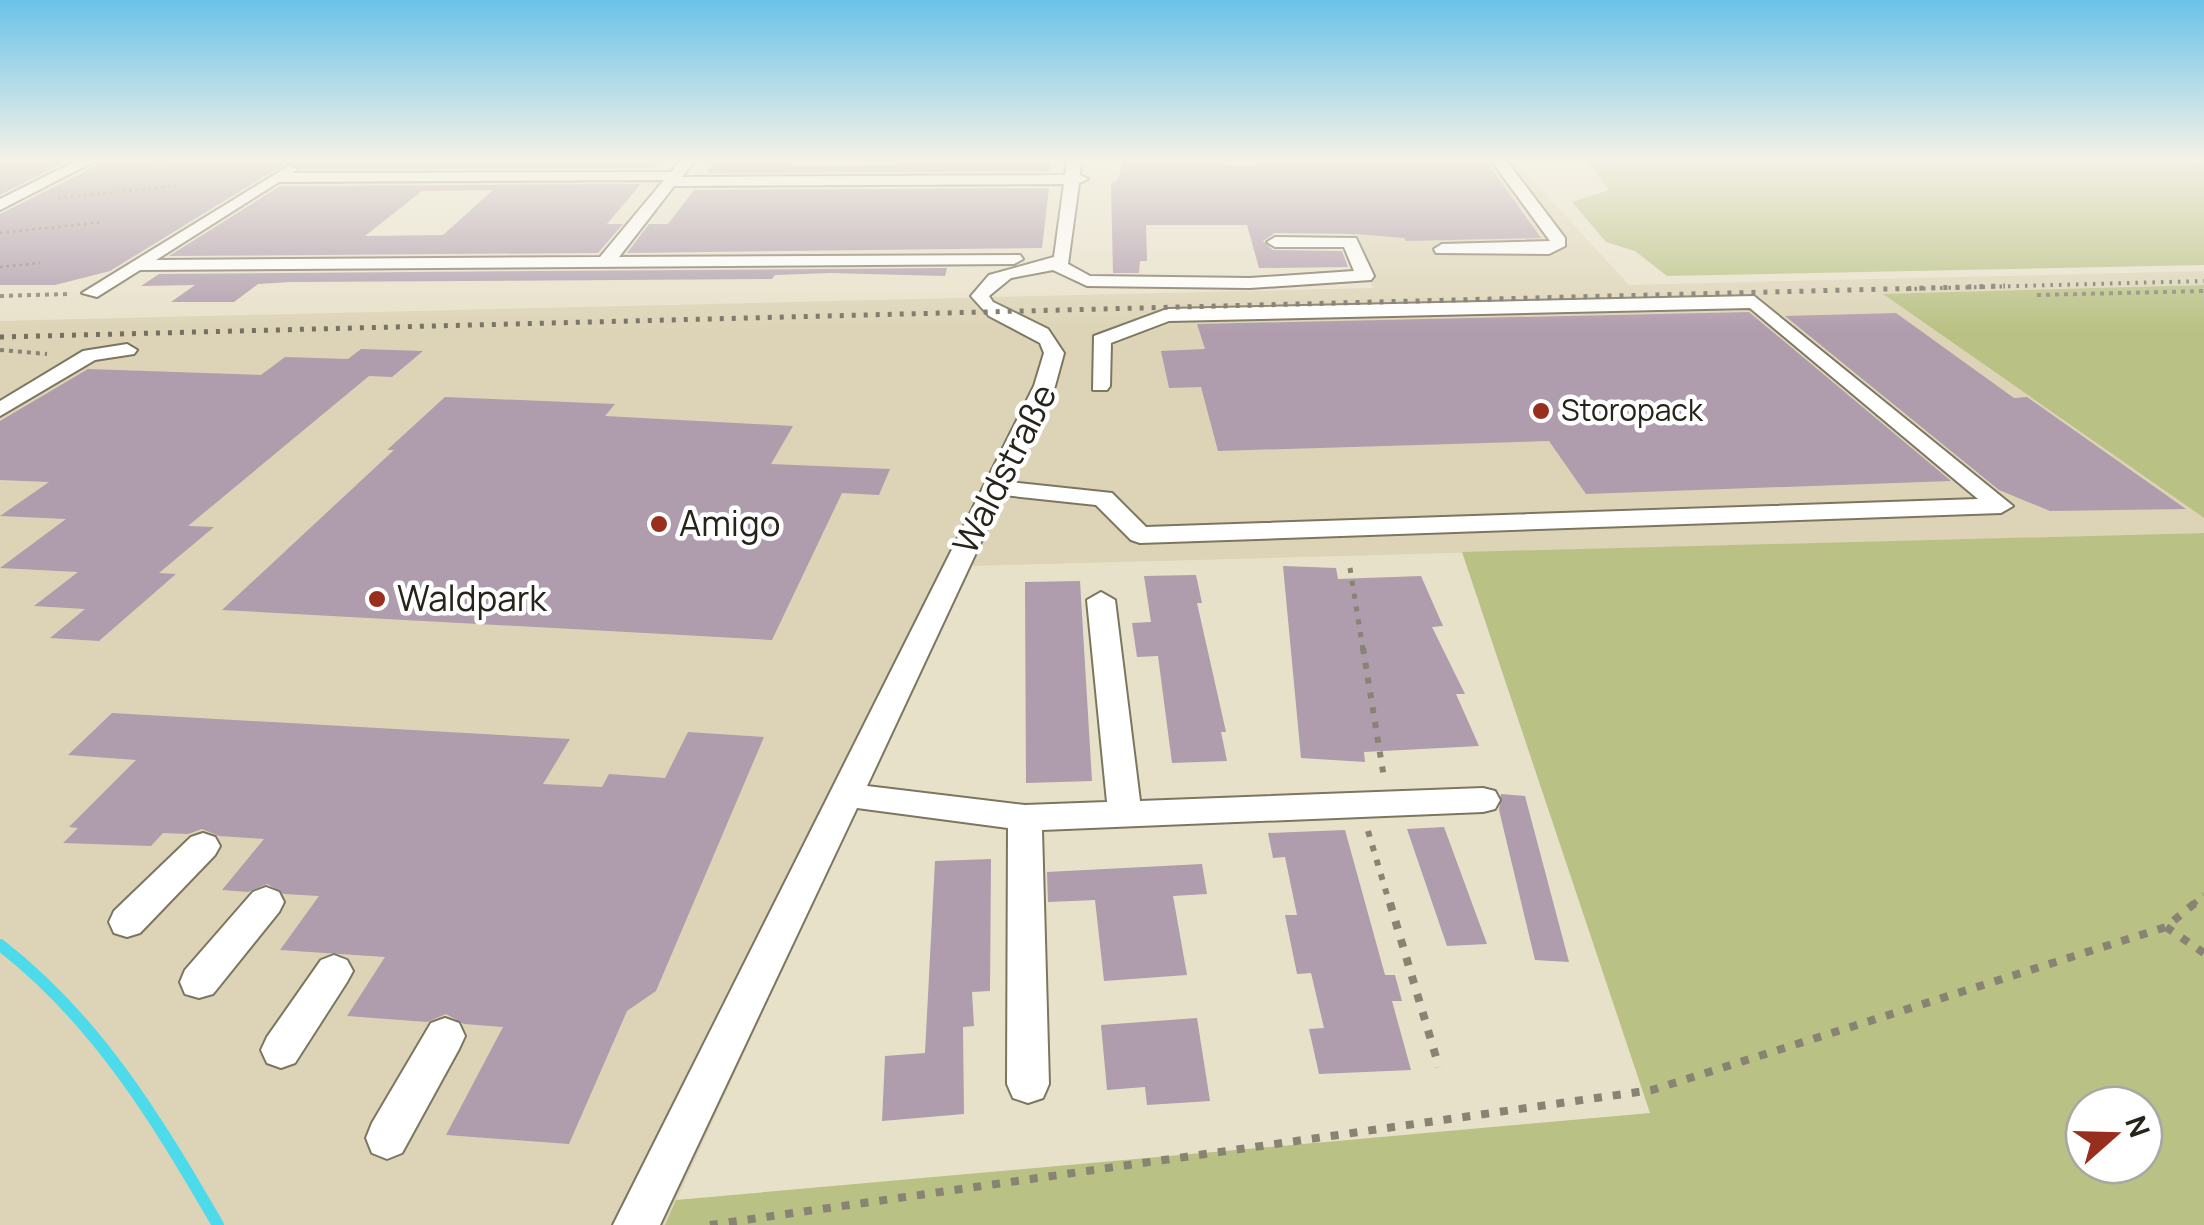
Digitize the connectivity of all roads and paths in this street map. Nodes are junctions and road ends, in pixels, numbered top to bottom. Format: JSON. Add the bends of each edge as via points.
{"nodes":[{"id":1,"x":214,"y":217,"type":"edge"},
{"id":2,"x":641,"y":217,"type":"edge"},
{"id":3,"x":1071,"y":217,"type":"edge"},
{"id":4,"x":1541,"y":217,"type":"edge"},
{"id":5,"x":103,"y":222,"type":"dead end"},
{"id":6,"x":0,"y":233,"type":"edge"},
{"id":7,"x":1275,"y":242,"type":"dead end"},
{"id":8,"x":1442,"y":249,"type":"dead end"},
{"id":9,"x":1014,"y":258,"type":"dead end"},
{"id":10,"x":606,"y":261,"type":"junction"},
{"id":11,"x":40,"y":262,"type":"dead end"},
{"id":12,"x":139,"y":264,"type":"junction"},
{"id":13,"x":1057,"y":264,"type":"junction"},
{"id":14,"x":0,"y":267,"type":"edge"},
{"id":15,"x":2204,"y":291,"type":"edge"},
{"id":16,"x":91,"y":294,"type":"joint"},
{"id":17,"x":2037,"y":295,"type":"dead end"},
{"id":18,"x":0,"y":296,"type":"edge"},
{"id":19,"x":0,"y":350,"type":"edge"},
{"id":20,"x":127,"y":350,"type":"dead end"},
{"id":21,"x":90,"y":355,"type":"junction"},
{"id":22,"x":1100,"y":386,"type":"dead end"},
{"id":23,"x":0,"y":410,"type":"edge"},
{"id":24,"x":993,"y":487,"type":"junction"},
{"id":25,"x":1350,"y":568,"type":"dead end"},
{"id":26,"x":1102,"y":600,"type":"dead end"},
{"id":27,"x":846,"y":796,"type":"junction"},
{"id":28,"x":1483,"y":800,"type":"dead end"},
{"id":29,"x":1374,"y":804,"type":"junction"},
{"id":30,"x":1125,"y":814,"type":"junction"},
{"id":31,"x":1025,"y":818,"type":"junction"},
{"id":32,"x":203,"y":846,"type":"dead end"},
{"id":33,"x":2204,"y":894,"type":"edge"},
{"id":34,"x":266,"y":902,"type":"dead end"},
{"id":35,"x":127,"y":922,"type":"dead end"},
{"id":36,"x":2166,"y":928,"type":"junction"},
{"id":37,"x":2204,"y":953,"type":"edge"},
{"id":38,"x":334,"y":970,"type":"dead end"},
{"id":39,"x":199,"y":982,"type":"dead end"},
{"id":40,"x":445,"y":1036,"type":"dead end"},
{"id":41,"x":281,"y":1050,"type":"dead end"},
{"id":42,"x":1439,"y":1068,"type":"dead end"},
{"id":43,"x":1028,"y":1084,"type":"dead end"},
{"id":44,"x":386,"y":1138,"type":"dead end"},
{"id":45,"x":636,"y":1225,"type":"edge"},
{"id":46,"x":710,"y":1225,"type":"edge"}],
"edges":[{"from":1,"to":12,"type":"street"},
{"from":2,"to":10,"type":"street"},
{"from":3,"to":13,"type":"street","via":[[1066,254]]},
{"from":4,"to":8,"type":"street","via":[[1559,242],[1549,249]]},
{"from":5,"to":6,"type":"path"},
{"from":7,"to":13,"type":"street","via":[[1350,242],[1365,276],[1250,283],[1087,280]]},
{"from":9,"to":10,"type":"street"},
{"from":10,"to":12,"type":"street"},
{"from":11,"to":14,"type":"path"},
{"from":12,"to":16,"type":"street"},
{"from":13,"to":24,"type":"street","name":"Waldstraße","via":[[1000,276],[982,288],[989,308],[1048,339],[1055,358],[1054,372]]},
{"from":15,"to":17,"type":"path"},
{"from":16,"to":18,"type":"path"},
{"from":19,"to":21,"type":"path"},
{"from":20,"to":21,"type":"street"},
{"from":21,"to":23,"type":"street"},
{"from":22,"to":24,"type":"street","via":[[1101,340],[1167,315],[1754,302],[2001,506],[1140,536],[1103,498]]},
{"from":24,"to":27,"type":"street","name":"Waldstraße"},
{"from":25,"to":29,"type":"path"},
{"from":26,"to":30,"type":"street"},
{"from":27,"to":31,"type":"street"},
{"from":27,"to":45,"type":"street","name":"Waldstraße"},
{"from":28,"to":29,"type":"street"},
{"from":29,"to":30,"type":"street"},
{"from":29,"to":42,"type":"path"},
{"from":30,"to":31,"type":"street"},
{"from":31,"to":43,"type":"street"},
{"from":32,"to":35,"type":"street"},
{"from":33,"to":36,"type":"path"},
{"from":34,"to":39,"type":"street"},
{"from":36,"to":37,"type":"path"},
{"from":36,"to":46,"type":"path","via":[[1652,1090]]},
{"from":38,"to":41,"type":"street"},
{"from":40,"to":44,"type":"street"}]}
